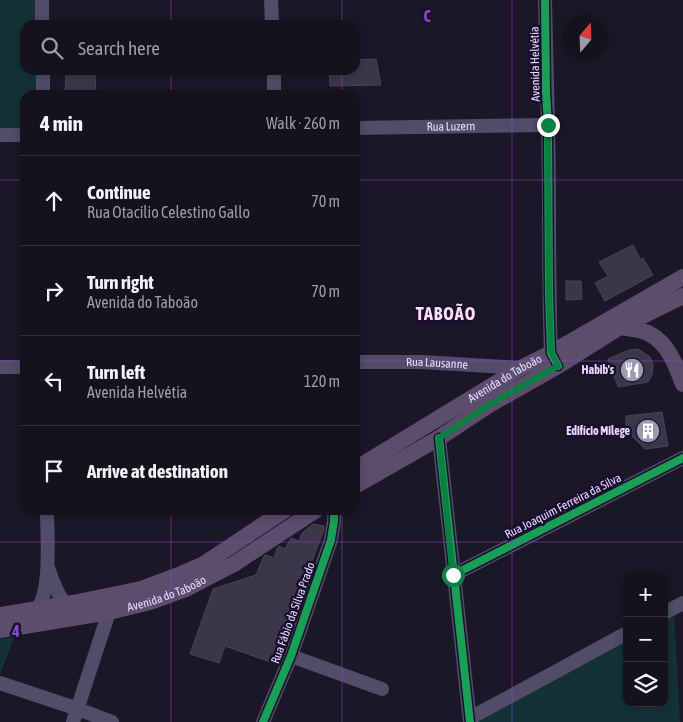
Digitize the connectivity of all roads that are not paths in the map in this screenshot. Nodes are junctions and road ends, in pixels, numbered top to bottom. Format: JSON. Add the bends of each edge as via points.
{"nodes":[{"id":1,"x":42,"y":0,"type":"edge"},
{"id":2,"x":272,"y":0,"type":"edge"},
{"id":3,"x":545,"y":0,"type":"edge"},
{"id":4,"x":42,"y":20,"type":"edge"},
{"id":5,"x":272,"y":20,"type":"edge"},
{"id":6,"x":42,"y":75,"type":"edge"},
{"id":7,"x":274,"y":75,"type":"edge"},
{"id":8,"x":43,"y":90,"type":"edge"},
{"id":9,"x":274,"y":90,"type":"edge"},
{"id":10,"x":548,"y":125,"type":"junction"},
{"id":11,"x":360,"y":128,"type":"edge"},
{"id":12,"x":0,"y":135,"type":"edge"},
{"id":13,"x":20,"y":135,"type":"edge"},
{"id":14,"x":683,"y":277,"type":"edge"},
{"id":15,"x":683,"y":296,"type":"edge"},
{"id":16,"x":620,"y":327,"type":"junction"},
{"id":17,"x":554,"y":359,"type":"junction"},
{"id":18,"x":360,"y":362,"type":"edge"},
{"id":19,"x":0,"y":367,"type":"edge"},
{"id":20,"x":20,"y":367,"type":"edge"},
{"id":21,"x":521,"y":368,"type":"junction"},
{"id":22,"x":683,"y":384,"type":"edge"},
{"id":23,"x":439,"y":438,"type":"junction"},
{"id":24,"x":683,"y":458,"type":"edge"},
{"id":25,"x":360,"y":466,"type":"edge"},
{"id":26,"x":360,"y":483,"type":"edge"},
{"id":27,"x":47,"y":515,"type":"edge"},
{"id":28,"x":278,"y":515,"type":"edge"},
{"id":29,"x":308,"y":515,"type":"edge"},
{"id":30,"x":334,"y":515,"type":"edge"},
{"id":31,"x":47,"y":564,"type":"junction"},
{"id":32,"x":453,"y":575,"type":"junction"},
{"id":33,"x":112,"y":595,"type":"junction"},
{"id":34,"x":683,"y":603,"type":"edge"},
{"id":35,"x":65,"y":604,"type":"junction"},
{"id":36,"x":37,"y":609,"type":"junction"},
{"id":37,"x":668,"y":611,"type":"edge"},
{"id":38,"x":109,"y":612,"type":"junction"},
{"id":39,"x":0,"y":615,"type":"edge"},
{"id":40,"x":0,"y":630,"type":"edge"},
{"id":41,"x":623,"y":635,"type":"edge"},
{"id":42,"x":290,"y":656,"type":"junction"},
{"id":43,"x":0,"y":683,"type":"edge"},
{"id":44,"x":382,"y":689,"type":"dead end"},
{"id":45,"x":76,"y":715,"type":"edge"},
{"id":46,"x":470,"y":720,"type":"edge"},
{"id":47,"x":112,"y":722,"type":"edge"},
{"id":48,"x":263,"y":722,"type":"edge"}],
"edges":[{"from":1,"to":4,"type":"street"},
{"from":2,"to":5,"type":"street"},
{"from":3,"to":10,"type":"street","name":"Avenida Helvétia"},
{"from":6,"to":8,"type":"street"},
{"from":7,"to":9,"type":"street"},
{"from":10,"to":11,"type":"street","name":"Rua Luzern"},
{"from":10,"to":17,"type":"street","name":"Avenida Helvétia","via":[[549,293]]},
{"from":12,"to":13,"type":"street"},
{"from":14,"to":17,"type":"main road","name":"Avenida do Taboão"},
{"from":15,"to":16,"type":"main road","name":"Avenida do Taboão"},
{"from":16,"to":17,"type":"main road","name":"Avenida do Taboão"},
{"from":16,"to":22,"type":"main road","via":[[641,331],[666,347]]},
{"from":17,"to":21,"type":"main road","name":"Avenida do Taboão"},
{"from":17,"to":23,"type":"main road","name":"Avenida do Taboão"},
{"from":18,"to":21,"type":"street","name":"Rua Lausanne"},
{"from":19,"to":20,"type":"street"},
{"from":21,"to":25,"type":"main road","name":"Avenida do Taboão"},
{"from":23,"to":26,"type":"main road","name":"Avenida do Taboão"},
{"from":23,"to":32,"type":"street"},
{"from":24,"to":32,"type":"street","name":"Rua Joaquim Ferreira da Silva"},
{"from":27,"to":31,"type":"street"},
{"from":28,"to":33,"type":"main road","name":"Avenida do Taboão","via":[[204,564],[141,589]]},
{"from":29,"to":38,"type":"main road","name":"Avenida do Taboão","via":[[234,564],[186,589]]},
{"from":30,"to":42,"type":"street","name":"Rua Fábio da Silva Prado","via":[[331,540]]},
{"from":31,"to":35,"type":"street","via":[[53,585]]},
{"from":31,"to":36,"type":"street","via":[[45,588]]},
{"from":32,"to":46,"type":"street"},
{"from":33,"to":35,"type":"main road","name":"Avenida do Taboão"},
{"from":33,"to":38,"type":"street"},
{"from":34,"to":37,"type":"street"},
{"from":35,"to":36,"type":"main road","name":"Avenida do Taboão"},
{"from":36,"to":39,"type":"main road","name":"Avenida do Taboão"},
{"from":38,"to":40,"type":"main road","name":"Avenida do Taboão"},
{"from":38,"to":45,"type":"street"},
{"from":41,"to":46,"type":"street"},
{"from":42,"to":44,"type":"street","name":"Rua Fábio da Silva Prado"},
{"from":42,"to":48,"type":"street","name":"Rua Fábio da Silva Prado"},
{"from":43,"to":45,"type":"street"},
{"from":45,"to":47,"type":"street"}]}
